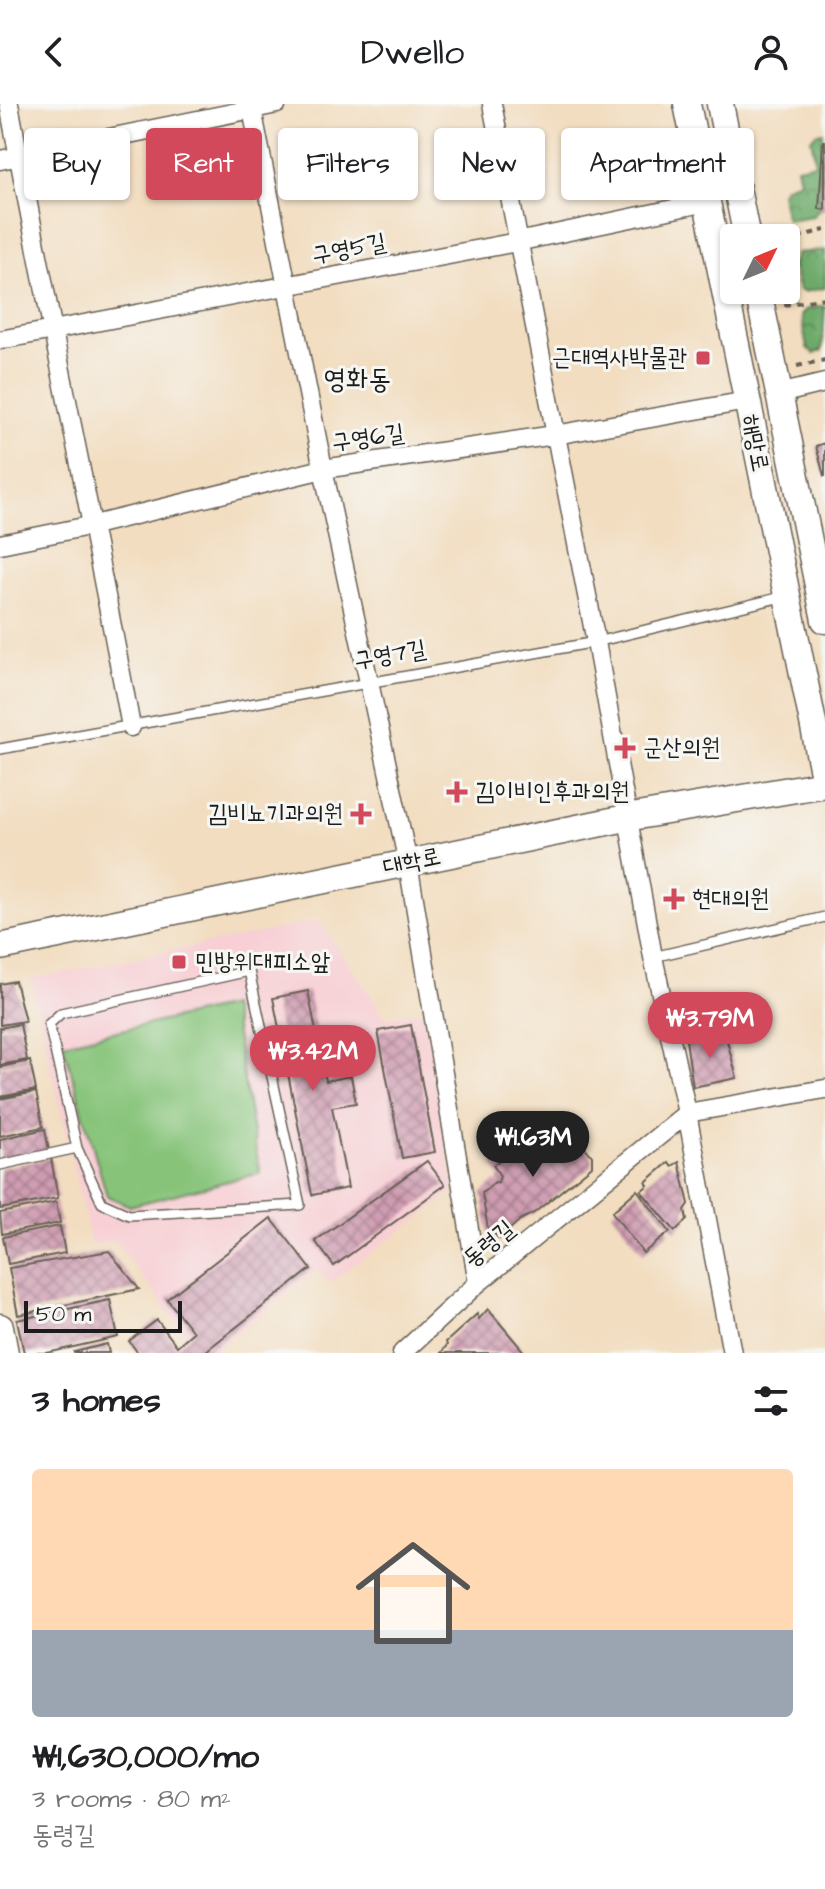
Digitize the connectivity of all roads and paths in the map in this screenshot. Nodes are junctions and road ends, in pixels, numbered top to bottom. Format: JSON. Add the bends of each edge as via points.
{"nodes":[{"id":1,"x":9,"y":104,"type":"edge"},
{"id":2,"x":277,"y":104,"type":"edge"},
{"id":3,"x":492,"y":104,"type":"edge"},
{"id":4,"x":687,"y":104,"type":"edge"},
{"id":5,"x":720,"y":104,"type":"edge"},
{"id":6,"x":251,"y":106,"type":"edge"},
{"id":7,"x":9,"y":158,"type":"edge"},
{"id":8,"x":707,"y":202,"type":"junction"},
{"id":9,"x":744,"y":224,"type":"edge"},
{"id":10,"x":825,"y":230,"type":"edge"},
{"id":11,"x":800,"y":236,"type":"edge"},
{"id":12,"x":517,"y":242,"type":"junction"},
{"id":13,"x":287,"y":285,"type":"junction"},
{"id":14,"x":825,"y":298,"type":"edge"},
{"id":15,"x":761,"y":304,"type":"edge"},
{"id":16,"x":784,"y":305,"type":"dead end"},
{"id":17,"x":51,"y":330,"type":"junction"},
{"id":18,"x":0,"y":340,"type":"edge"},
{"id":19,"x":825,"y":360,"type":"edge"},
{"id":20,"x":795,"y":367,"type":"dead end"},
{"id":21,"x":825,"y":383,"type":"edge"},
{"id":22,"x":779,"y":394,"type":"junction"},
{"id":23,"x":747,"y":401,"type":"junction"},
{"id":24,"x":555,"y":435,"type":"junction"},
{"id":25,"x":323,"y":469,"type":"junction"},
{"id":26,"x":94,"y":525,"type":"junction"},
{"id":27,"x":0,"y":544,"type":"edge"},
{"id":28,"x":822,"y":592,"type":"edge"},
{"id":29,"x":786,"y":596,"type":"junction"},
{"id":30,"x":825,"y":620,"type":"edge"},
{"id":31,"x":596,"y":642,"type":"junction"},
{"id":32,"x":369,"y":683,"type":"junction"},
{"id":33,"x":131,"y":727,"type":"junction"},
{"id":34,"x":0,"y":749,"type":"edge"},
{"id":35,"x":825,"y":783,"type":"edge"},
{"id":36,"x":626,"y":818,"type":"junction"},
{"id":37,"x":408,"y":863,"type":"junction"},
{"id":38,"x":825,"y":917,"type":"edge"},
{"id":39,"x":0,"y":947,"type":"edge"},
{"id":40,"x":653,"y":957,"type":"junction"},
{"id":41,"x":825,"y":1089,"type":"edge"},
{"id":42,"x":687,"y":1113,"type":"junction"},
{"id":43,"x":77,"y":1148,"type":"junction"},
{"id":44,"x":0,"y":1165,"type":"edge"},
{"id":45,"x":478,"y":1283,"type":"junction"},
{"id":46,"x":0,"y":1327,"type":"edge"},
{"id":47,"x":5,"y":1353,"type":"edge"},
{"id":48,"x":402,"y":1353,"type":"edge"},
{"id":49,"x":732,"y":1353,"type":"edge"}],
"edges":[{"from":1,"to":7,"type":"street"},
{"from":2,"to":6,"type":"street"},
{"from":3,"to":12,"type":"street"},
{"from":4,"to":8,"type":"main road","name":"해망로"},
{"from":5,"to":9,"type":"main road"},
{"from":6,"to":7,"type":"street"},
{"from":6,"to":13,"type":"street"},
{"from":7,"to":17,"type":"street"},
{"from":8,"to":12,"type":"street","name":"구영5길"},
{"from":8,"to":23,"type":"main road","name":"해망로"},
{"from":10,"to":11,"type":"path"},
{"from":12,"to":13,"type":"street","name":"구영5길"},
{"from":12,"to":24,"type":"street"},
{"from":13,"to":17,"type":"street","name":"구영5길"},
{"from":13,"to":25,"type":"street"},
{"from":14,"to":16,"type":"path"},
{"from":15,"to":22,"type":"main road","name":"해망로"},
{"from":17,"to":18,"type":"street","name":"구영5길"},
{"from":17,"to":26,"type":"street"},
{"from":19,"to":20,"type":"path"},
{"from":21,"to":22,"type":"street"},
{"from":22,"to":28,"type":"main road","name":"해망로"},
{"from":23,"to":24,"type":"street","name":"구영6길"},
{"from":23,"to":29,"type":"main road","name":"해망로"},
{"from":24,"to":25,"type":"street","name":"구영6길"},
{"from":24,"to":31,"type":"street"},
{"from":25,"to":26,"type":"street","name":"구영6길"},
{"from":25,"to":32,"type":"street"},
{"from":26,"to":27,"type":"street","name":"구영6길"},
{"from":26,"to":33,"type":"street"},
{"from":28,"to":30,"type":"main road","name":"해망로"},
{"from":29,"to":31,"type":"lane","name":"구영7길"},
{"from":29,"to":35,"type":"main road","name":"해망로"},
{"from":31,"to":32,"type":"lane","name":"구영7길"},
{"from":31,"to":36,"type":"street"},
{"from":32,"to":33,"type":"lane","name":"구영7길"},
{"from":32,"to":37,"type":"street"},
{"from":33,"to":34,"type":"lane","name":"구영7길"},
{"from":35,"to":36,"type":"main road","name":"대학로"},
{"from":36,"to":37,"type":"main road","name":"대학로"},
{"from":36,"to":40,"type":"street"},
{"from":37,"to":39,"type":"main road","name":"대학로"},
{"from":37,"to":45,"type":"street"},
{"from":38,"to":40,"type":"lane"},
{"from":40,"to":42,"type":"street"},
{"from":41,"to":42,"type":"street","name":"동령길"},
{"from":42,"to":45,"type":"street","name":"동령길"},
{"from":42,"to":49,"type":"street"},
{"from":43,"to":43,"type":"lane","via":[[102,1203],[129,1215],[300,1205],[249,971],[61,1013],[49,1024]]},
{"from":43,"to":44,"type":"lane"},
{"from":45,"to":48,"type":"street","name":"동령길"},
{"from":46,"to":47,"type":"main road"}]}
